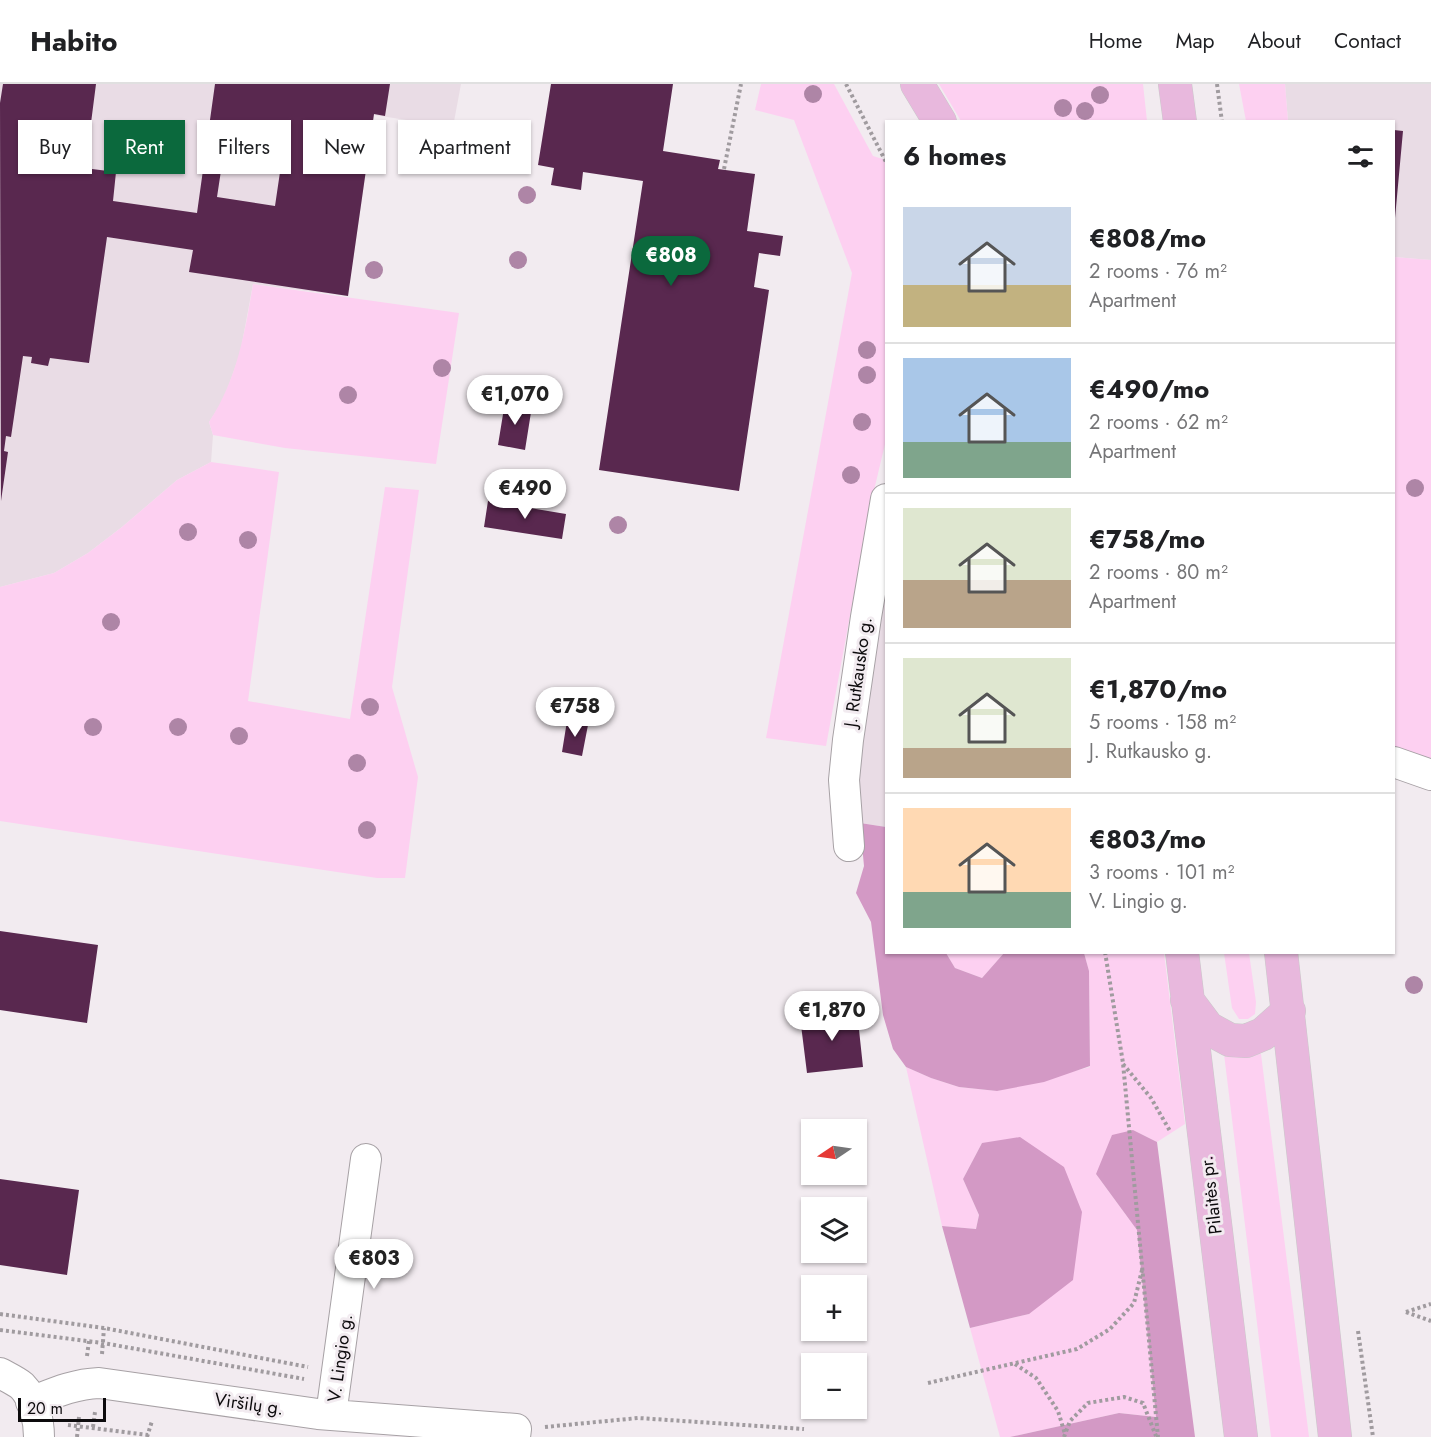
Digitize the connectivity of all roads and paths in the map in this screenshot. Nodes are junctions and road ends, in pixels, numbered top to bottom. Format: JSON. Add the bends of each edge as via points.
{"nodes":[{"id":1,"x":741,"y":84,"type":"edge"},
{"id":2,"x":846,"y":84,"type":"edge"},
{"id":3,"x":917,"y":84,"type":"edge"},
{"id":4,"x":1175,"y":84,"type":"edge"},
{"id":5,"x":1217,"y":84,"type":"edge"},
{"id":6,"x":939,"y":120,"type":"edge"},
{"id":7,"x":1179,"y":120,"type":"edge"},
{"id":8,"x":1222,"y":120,"type":"edge"},
{"id":9,"x":885,"y":160,"type":"edge"},
{"id":10,"x":724,"y":170,"type":"dead end"},
{"id":11,"x":885,"y":505,"type":"edge"},
{"id":12,"x":1395,"y":762,"type":"edge"},
{"id":13,"x":1431,"y":775,"type":"edge"},
{"id":14,"x":849,"y":846,"type":"dead end"},
{"id":15,"x":1105,"y":954,"type":"edge"},
{"id":16,"x":1182,"y":954,"type":"edge"},
{"id":17,"x":1281,"y":954,"type":"edge"},
{"id":18,"x":1188,"y":1000,"type":"junction"},
{"id":19,"x":1289,"y":1011,"type":"junction"},
{"id":20,"x":1123,"y":1063,"type":"junction"},
{"id":21,"x":1171,"y":1140,"type":"dead end"},
{"id":22,"x":366,"y":1159,"type":"dead end"},
{"id":23,"x":1143,"y":1267,"type":"junction"},
{"id":24,"x":1431,"y":1304,"type":"edge"},
{"id":25,"x":0,"y":1314,"type":"edge"},
{"id":26,"x":1431,"y":1321,"type":"edge"},
{"id":27,"x":0,"y":1330,"type":"edge"},
{"id":28,"x":1014,"y":1364,"type":"junction"},
{"id":29,"x":0,"y":1373,"type":"edge"},
{"id":30,"x":337,"y":1379,"type":"junction"},
{"id":31,"x":928,"y":1383,"type":"dead end"},
{"id":32,"x":31,"y":1402,"type":"junction"},
{"id":33,"x":331,"y":1415,"type":"junction"},
{"id":34,"x":93,"y":1427,"type":"dead end"},
{"id":35,"x":804,"y":1430,"type":"dead end"},
{"id":36,"x":515,"y":1433,"type":"edge"},
{"id":37,"x":148,"y":1435,"type":"dead end"},
{"id":38,"x":1065,"y":1436,"type":"edge"},
{"id":39,"x":39,"y":1437,"type":"edge"},
{"id":40,"x":1157,"y":1437,"type":"edge"},
{"id":41,"x":1241,"y":1437,"type":"edge"},
{"id":42,"x":1335,"y":1437,"type":"edge"}],
"edges":[{"from":1,"to":10,"type":"path"},
{"from":2,"to":9,"type":"path"},
{"from":3,"to":6,"type":"main road"},
{"from":4,"to":7,"type":"main road"},
{"from":5,"to":8,"type":"path"},
{"from":11,"to":14,"type":"street","name":"J. Rutkausko g.","via":[[848,740],[844,780]]},
{"from":12,"to":13,"type":"street"},
{"from":15,"to":20,"type":"path"},
{"from":16,"to":18,"type":"main road","name":"Pilaitės pr."},
{"from":17,"to":19,"type":"main road"},
{"from":18,"to":19,"type":"main road","via":[[1208,1028],[1230,1040],[1246,1041],[1263,1034]]},
{"from":18,"to":41,"type":"main road","name":"Pilaitės pr."},
{"from":19,"to":42,"type":"main road"},
{"from":20,"to":21,"type":"path","via":[[1151,1098],[1169,1128]]},
{"from":20,"to":23,"type":"path"},
{"from":22,"to":30,"type":"street","name":"V. Lingio g."},
{"from":23,"to":28,"type":"path","via":[[1134,1303],[1110,1329],[1077,1349]]},
{"from":23,"to":40,"type":"path"},
{"from":24,"to":26,"type":"path","via":[[1406,1312]]},
{"from":25,"to":30,"type":"path","via":[[104,1328]]},
{"from":27,"to":30,"type":"path"},
{"from":28,"to":31,"type":"path"},
{"from":28,"to":38,"type":"path","via":[[1036,1378],[1058,1411]]},
{"from":29,"to":32,"type":"street","via":[[22,1386]]},
{"from":30,"to":33,"type":"street","name":"V. Lingio g."},
{"from":32,"to":33,"type":"street","name":"Viršilų g.","via":[[62,1389],[99,1383]]},
{"from":32,"to":39,"type":"street","via":[[39,1423]]},
{"from":33,"to":36,"type":"street","name":"Viršilų g."},
{"from":34,"to":37,"type":"path"},
{"from":35,"to":36,"type":"path","via":[[638,1418]]},
{"from":38,"to":40,"type":"path","via":[[1070,1421],[1088,1403],[1124,1397],[1143,1403]]}]}
